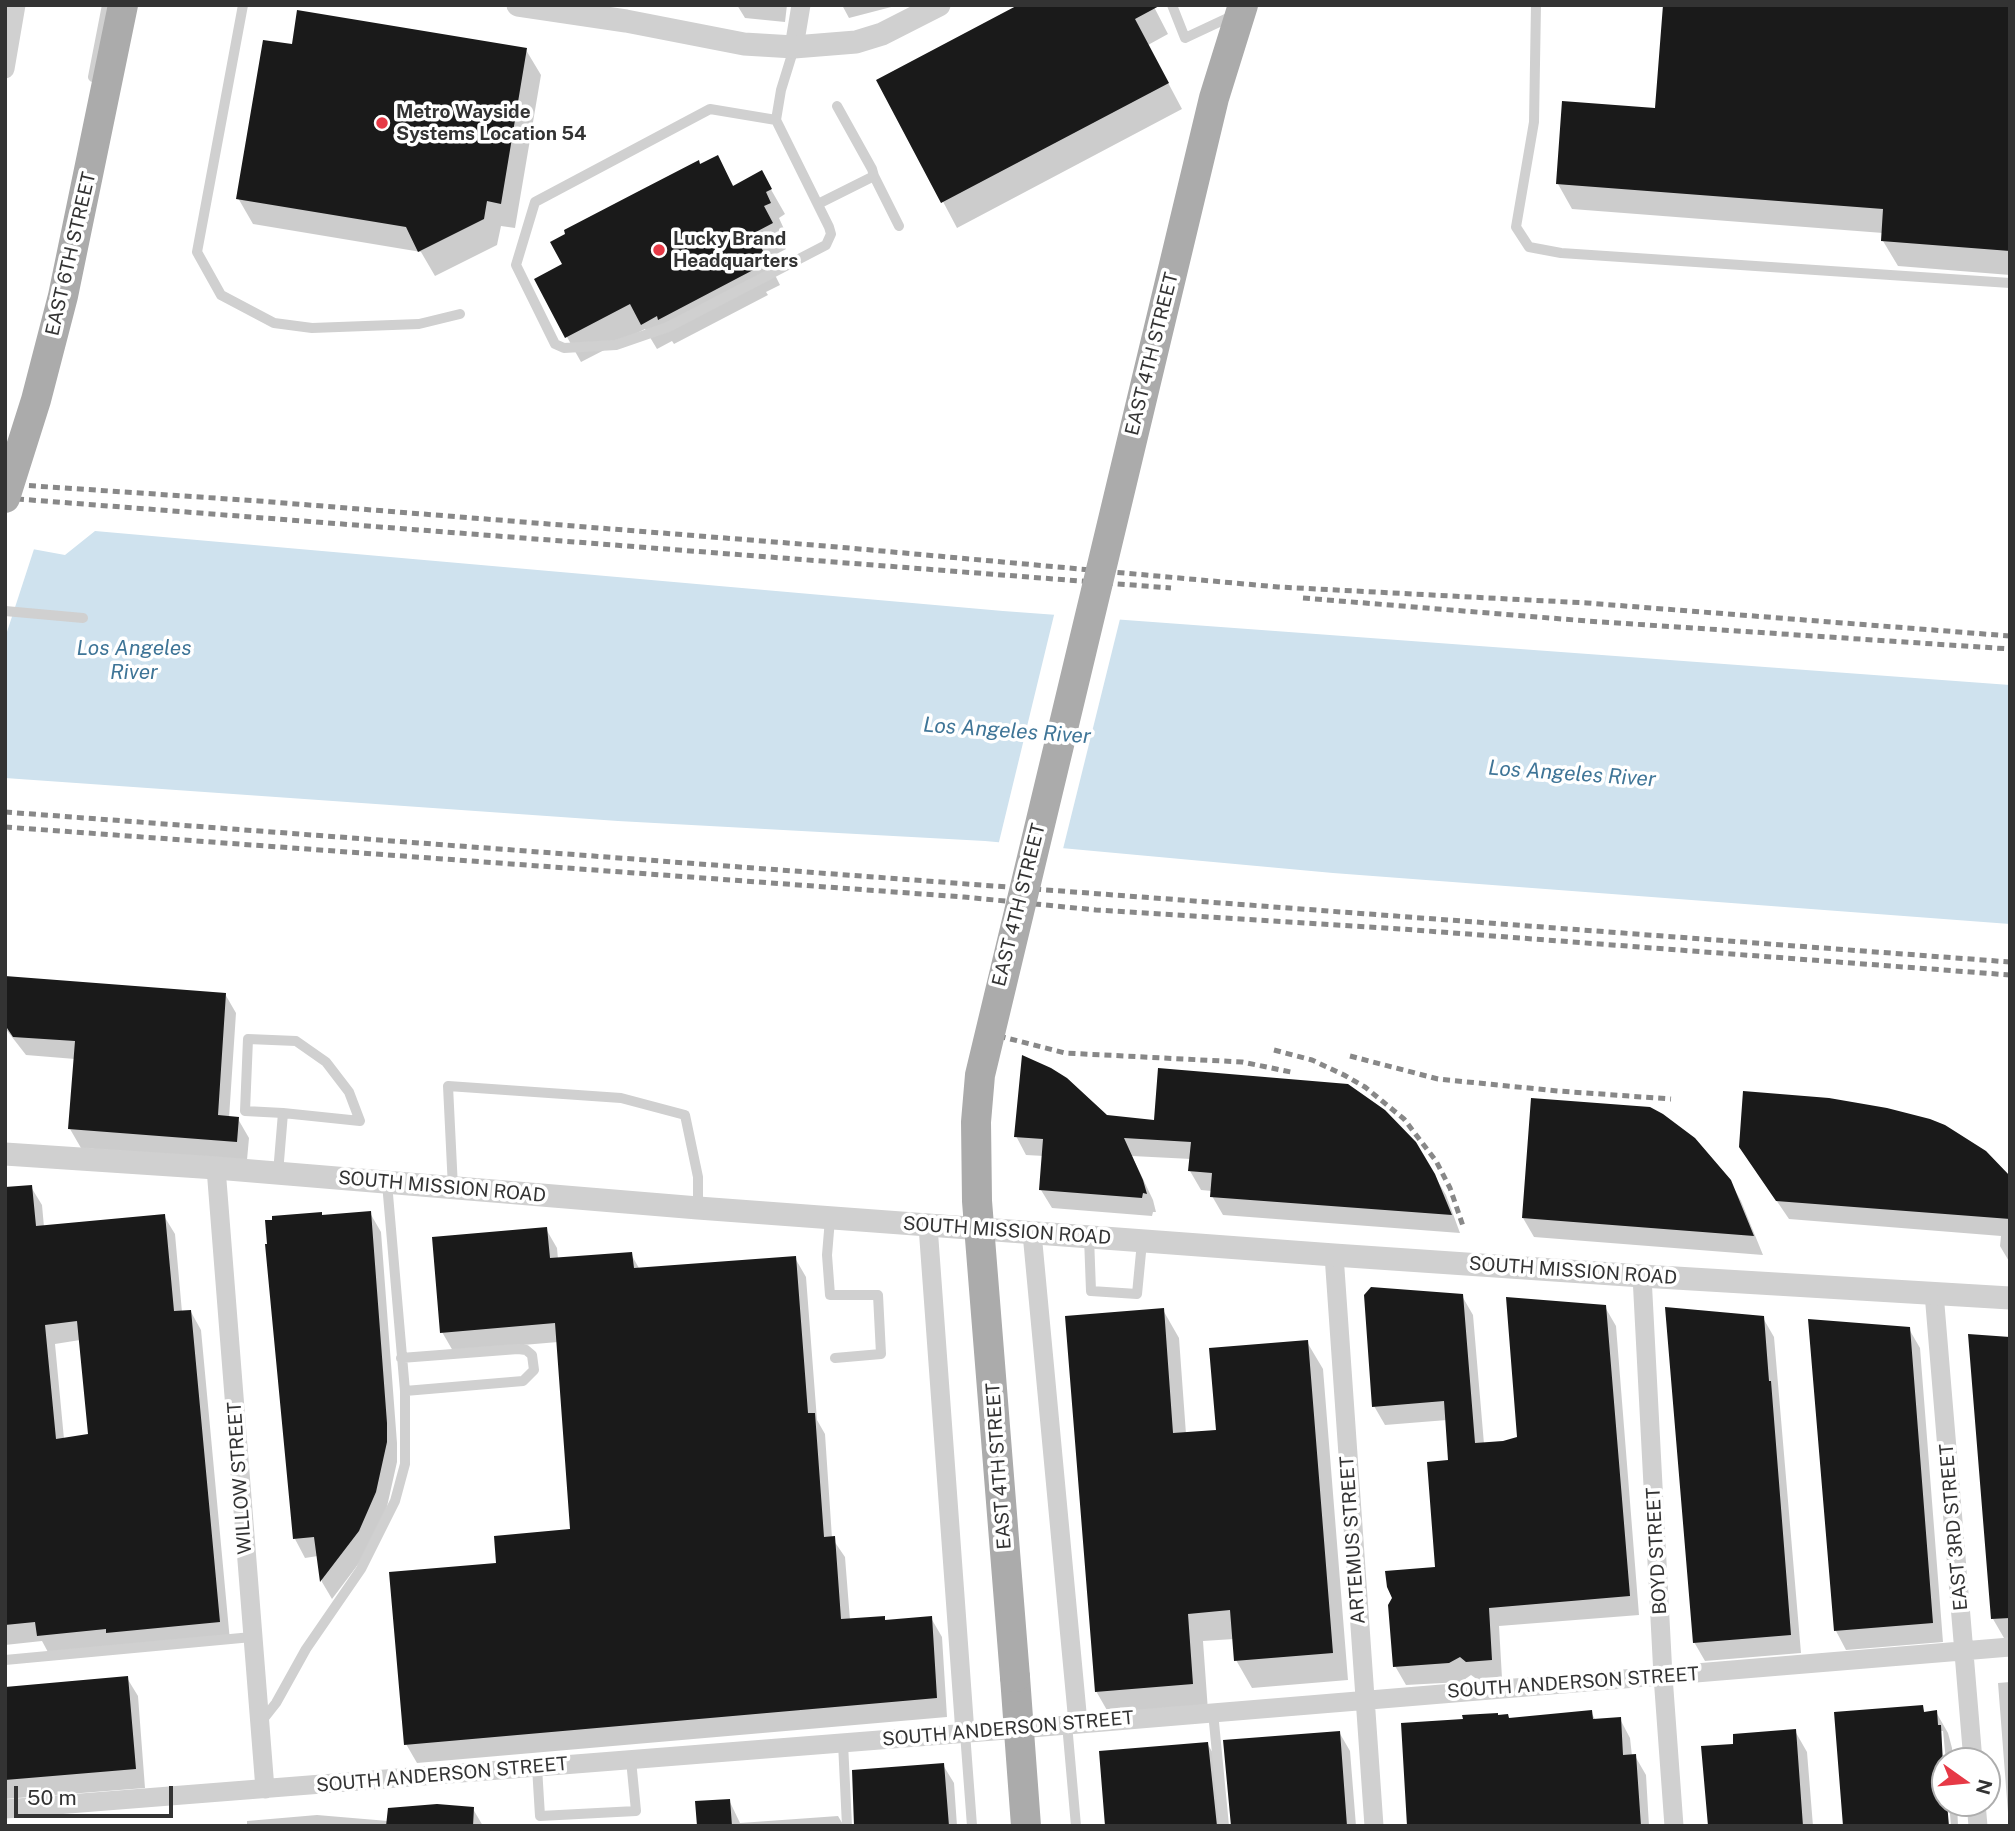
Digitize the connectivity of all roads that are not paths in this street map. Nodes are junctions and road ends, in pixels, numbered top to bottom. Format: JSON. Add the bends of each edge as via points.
{"nodes":[{"id":1,"x":16,"y":5,"type":"edge"},
{"id":2,"x":107,"y":5,"type":"edge"},
{"id":3,"x":123,"y":5,"type":"edge"},
{"id":4,"x":243,"y":5,"type":"edge"},
{"id":5,"x":518,"y":5,"type":"edge"},
{"id":6,"x":802,"y":5,"type":"edge"},
{"id":7,"x":939,"y":5,"type":"edge"},
{"id":8,"x":1172,"y":5,"type":"edge"},
{"id":9,"x":1243,"y":5,"type":"edge"},
{"id":10,"x":1254,"y":5,"type":"edge"},
{"id":11,"x":1536,"y":5,"type":"edge"},
{"id":12,"x":794,"y":47,"type":"junction"},
{"id":13,"x":5,"y":69,"type":"edge"},
{"id":14,"x":92,"y":84,"type":"dead end"},
{"id":15,"x":837,"y":106,"type":"dead end"},
{"id":16,"x":776,"y":120,"type":"junction"},
{"id":17,"x":874,"y":176,"type":"junction"},
{"id":18,"x":818,"y":204,"type":"junction"},
{"id":19,"x":899,"y":226,"type":"dead end"},
{"id":20,"x":2010,"y":283,"type":"edge"},
{"id":21,"x":460,"y":314,"type":"dead end"},
{"id":22,"x":5,"y":498,"type":"edge"},
{"id":23,"x":5,"y":611,"type":"edge"},
{"id":24,"x":83,"y":618,"type":"dead end"},
{"id":25,"x":283,"y":1113,"type":"junction"},
{"id":26,"x":5,"y":1154,"type":"edge"},
{"id":27,"x":216,"y":1168,"type":"junction"},
{"id":28,"x":278,"y":1173,"type":"junction"},
{"id":29,"x":387,"y":1182,"type":"junction"},
{"id":30,"x":453,"y":1188,"type":"junction"},
{"id":31,"x":698,"y":1209,"type":"junction"},
{"id":32,"x":830,"y":1218,"type":"junction"},
{"id":33,"x":928,"y":1226,"type":"junction"},
{"id":34,"x":1032,"y":1233,"type":"junction"},
{"id":35,"x":1088,"y":1237,"type":"junction"},
{"id":36,"x":1143,"y":1241,"type":"junction"},
{"id":37,"x":1334,"y":1255,"type":"junction"},
{"id":38,"x":1642,"y":1276,"type":"junction"},
{"id":39,"x":1934,"y":1293,"type":"junction"},
{"id":40,"x":2010,"y":1298,"type":"edge"},
{"id":41,"x":401,"y":1358,"type":"junction"},
{"id":42,"x":835,"y":1358,"type":"dead end"},
{"id":43,"x":405,"y":1391,"type":"junction"},
{"id":44,"x":252,"y":1637,"type":"junction"},
{"id":45,"x":2010,"y":1647,"type":"edge"},
{"id":46,"x":1964,"y":1651,"type":"junction"},
{"id":47,"x":5,"y":1660,"type":"edge"},
{"id":48,"x":1663,"y":1676,"type":"junction"},
{"id":49,"x":1364,"y":1699,"type":"junction"},
{"id":50,"x":1213,"y":1712,"type":"junction"},
{"id":51,"x":260,"y":1723,"type":"junction"},
{"id":52,"x":1073,"y":1724,"type":"junction"},
{"id":53,"x":1019,"y":1729,"type":"junction"},
{"id":54,"x":965,"y":1733,"type":"junction"},
{"id":55,"x":843,"y":1743,"type":"junction"},
{"id":56,"x":1972,"y":1747,"type":"edge"},
{"id":57,"x":631,"y":1760,"type":"junction"},
{"id":58,"x":537,"y":1767,"type":"junction"},
{"id":59,"x":265,"y":1789,"type":"junction"},
{"id":60,"x":5,"y":1809,"type":"edge"},
{"id":61,"x":847,"y":1826,"type":"edge"},
{"id":62,"x":972,"y":1826,"type":"edge"},
{"id":63,"x":1026,"y":1826,"type":"edge"},
{"id":64,"x":1076,"y":1826,"type":"edge"},
{"id":65,"x":1224,"y":1826,"type":"edge"},
{"id":66,"x":1374,"y":1826,"type":"edge"},
{"id":67,"x":1674,"y":1826,"type":"edge"}],
"edges":[{"from":1,"to":13,"type":"street"},
{"from":2,"to":14,"type":"lane"},
{"from":3,"to":22,"type":"main road","name":"EAST 6TH STREET","bridge":true,"via":[[63,296]]},
{"from":4,"to":21,"type":"lane","via":[[197,251],[221,295],[274,323],[312,328],[419,324]]},
{"from":5,"to":12,"type":"street","via":[[626,17],[744,44]]},
{"from":6,"to":12,"type":"street"},
{"from":7,"to":12,"type":"street","via":[[856,42]]},
{"from":8,"to":10,"type":"lane","via":[[1185,38]]},
{"from":9,"to":53,"type":"main road","name":"EAST 4TH STREET","bridge":true,"via":[[1214,98],[980,1075],[977,1201]]},
{"from":11,"to":20,"type":"lane","via":[[1534,122],[1516,227],[1530,247],[1561,253]]},
{"from":12,"to":16,"type":"lane"},
{"from":15,"to":17,"type":"lane"},
{"from":16,"to":18,"type":"lane"},
{"from":16,"to":18,"type":"lane","via":[[710,109],[535,202],[516,265],[555,344],[564,348],[616,345],[668,327],[820,250],[831,234]]},
{"from":17,"to":18,"type":"lane"},
{"from":17,"to":19,"type":"lane"},
{"from":23,"to":24,"type":"lane"},
{"from":25,"to":25,"type":"lane","via":[[360,1121],[349,1092],[326,1062],[296,1041],[248,1039],[245,1111]]},
{"from":25,"to":28,"type":"lane"},
{"from":26,"to":27,"type":"street","name":"SOUTH MISSION ROAD"},
{"from":27,"to":28,"type":"street","name":"SOUTH MISSION ROAD"},
{"from":27,"to":44,"type":"street","name":"WILLOW STREET"},
{"from":28,"to":29,"type":"street","name":"SOUTH MISSION ROAD"},
{"from":29,"to":30,"type":"street","name":"SOUTH MISSION ROAD"},
{"from":29,"to":41,"type":"lane"},
{"from":30,"to":31,"type":"street","name":"SOUTH MISSION ROAD"},
{"from":30,"to":31,"type":"lane","via":[[448,1086],[621,1098],[685,1115],[698,1177]]},
{"from":31,"to":32,"type":"street","name":"SOUTH MISSION ROAD"},
{"from":32,"to":33,"type":"street","name":"SOUTH MISSION ROAD"},
{"from":32,"to":42,"type":"lane","via":[[830,1295],[878,1295],[881,1354]]},
{"from":33,"to":34,"type":"street","name":"SOUTH MISSION ROAD"},
{"from":33,"to":54,"type":"street"},
{"from":34,"to":35,"type":"street","name":"SOUTH MISSION ROAD"},
{"from":34,"to":52,"type":"street"},
{"from":35,"to":36,"type":"street","name":"SOUTH MISSION ROAD"},
{"from":35,"to":36,"type":"lane","via":[[1091,1292],[1137,1294]]},
{"from":36,"to":37,"type":"street","name":"SOUTH MISSION ROAD"},
{"from":37,"to":38,"type":"street","name":"SOUTH MISSION ROAD"},
{"from":37,"to":49,"type":"street","name":"ARTEMUS STREET"},
{"from":38,"to":39,"type":"street","name":"SOUTH MISSION ROAD"},
{"from":38,"to":48,"type":"street","name":"BOYD STREET"},
{"from":39,"to":40,"type":"street","name":"SOUTH MISSION ROAD"},
{"from":39,"to":46,"type":"street","name":"EAST 3RD STREET"},
{"from":41,"to":43,"type":"lane"},
{"from":41,"to":43,"type":"lane","via":[[518,1349],[532,1355],[534,1370],[523,1381]]},
{"from":43,"to":51,"type":"lane","via":[[405,1464],[395,1501],[361,1569]]},
{"from":44,"to":47,"type":"lane"},
{"from":44,"to":51,"type":"street","name":"WILLOW STREET"},
{"from":45,"to":46,"type":"street","name":"SOUTH ANDERSON STREET"},
{"from":46,"to":48,"type":"street","name":"SOUTH ANDERSON STREET"},
{"from":46,"to":56,"type":"street","name":"EAST 3RD STREET"},
{"from":48,"to":49,"type":"street","name":"SOUTH ANDERSON STREET"},
{"from":48,"to":67,"type":"street","name":"BOYD STREET"},
{"from":49,"to":50,"type":"street","name":"SOUTH ANDERSON STREET"},
{"from":49,"to":66,"type":"street","name":"ARTEMUS STREET"},
{"from":50,"to":52,"type":"street","name":"SOUTH ANDERSON STREET"},
{"from":50,"to":65,"type":"lane"},
{"from":51,"to":59,"type":"street","name":"WILLOW STREET"},
{"from":52,"to":53,"type":"street","name":"SOUTH ANDERSON STREET"},
{"from":52,"to":64,"type":"lane"},
{"from":53,"to":54,"type":"street","name":"SOUTH ANDERSON STREET"},
{"from":53,"to":63,"type":"main road","name":"EAST 4TH STREET"},
{"from":54,"to":55,"type":"street","name":"SOUTH ANDERSON STREET"},
{"from":54,"to":62,"type":"lane"},
{"from":55,"to":57,"type":"street","name":"SOUTH ANDERSON STREET"},
{"from":55,"to":61,"type":"lane"},
{"from":57,"to":58,"type":"street","name":"SOUTH ANDERSON STREET"},
{"from":57,"to":58,"type":"lane","via":[[636,1811],[540,1816]]},
{"from":58,"to":59,"type":"street","name":"SOUTH ANDERSON STREET"},
{"from":59,"to":60,"type":"street","name":"SOUTH ANDERSON STREET"}]}
